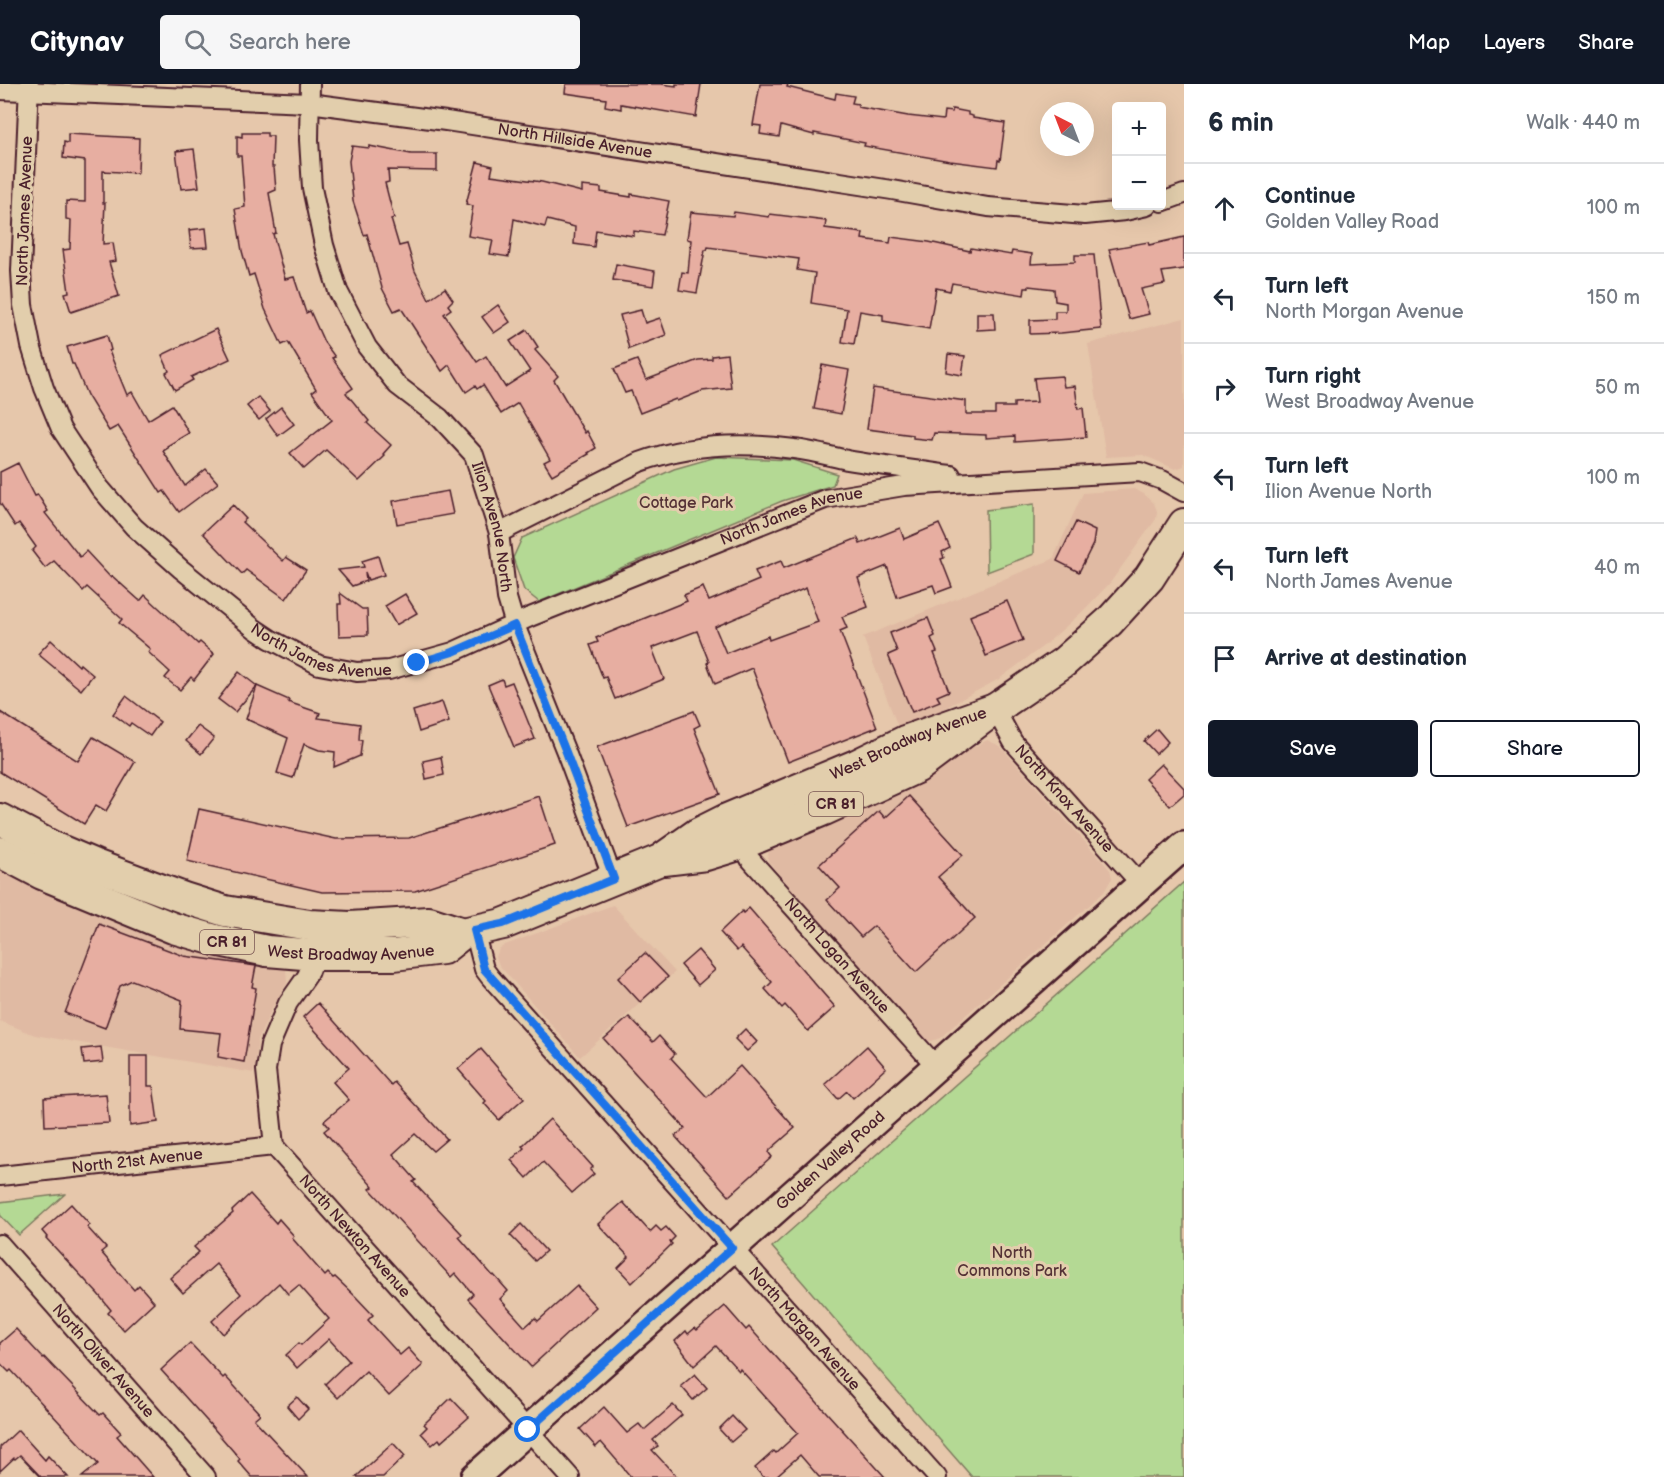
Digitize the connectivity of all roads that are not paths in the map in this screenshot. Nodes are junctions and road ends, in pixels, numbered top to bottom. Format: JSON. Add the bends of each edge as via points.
{"nodes":[{"id":1,"x":310,"y":84,"type":"edge"},
{"id":2,"x":29,"y":87,"type":"edge"},
{"id":3,"x":0,"y":90,"type":"edge"},
{"id":4,"x":309,"y":103,"type":"junction"},
{"id":5,"x":1184,"y":194,"type":"edge"},
{"id":6,"x":1166,"y":200,"type":"edge"},
{"id":7,"x":1129,"y":210,"type":"edge"},
{"id":8,"x":986,"y":480,"type":"junction"},
{"id":9,"x":1184,"y":492,"type":"edge"},
{"id":10,"x":1183,"y":529,"type":"edge"},
{"id":11,"x":499,"y":533,"type":"junction"},
{"id":12,"x":515,"y":625,"type":"junction"},
{"id":13,"x":995,"y":709,"type":"junction"},
{"id":14,"x":0,"y":819,"type":"edge"},
{"id":15,"x":742,"y":844,"type":"junction"},
{"id":16,"x":1184,"y":846,"type":"edge"},
{"id":17,"x":0,"y":852,"type":"edge"},
{"id":18,"x":660,"y":860,"type":"junction"},
{"id":19,"x":614,"y":879,"type":"junction"},
{"id":20,"x":1141,"y":884,"type":"junction"},
{"id":21,"x":469,"y":931,"type":"junction"},
{"id":22,"x":315,"y":955,"type":"junction"},
{"id":23,"x":936,"y":1066,"type":"junction"},
{"id":24,"x":274,"y":1146,"type":"junction"},
{"id":25,"x":0,"y":1176,"type":"edge"},
{"id":26,"x":0,"y":1244,"type":"edge"},
{"id":27,"x":732,"y":1248,"type":"junction"},
{"id":28,"x":528,"y":1430,"type":"junction"},
{"id":29,"x":206,"y":1477,"type":"edge"},
{"id":30,"x":476,"y":1477,"type":"edge"},
{"id":31,"x":570,"y":1477,"type":"edge"},
{"id":32,"x":937,"y":1477,"type":"edge"}],
"edges":[{"from":1,"to":4,"type":"street","name":"Ilion Avenue North"},
{"from":2,"to":3,"type":"street","name":"North Hillside Avenue"},
{"from":2,"to":4,"type":"street","name":"North Hillside Avenue"},
{"from":2,"to":12,"type":"street","name":"North James Avenue","via":[[21,271],[31,346],[61,429],[100,488],[134,527],[255,629],[318,665],[357,672],[389,670],[453,652]]},
{"from":4,"to":7,"type":"street","name":"North Hillside Avenue","via":[[988,207],[1085,214]]},
{"from":4,"to":11,"type":"street","name":"Ilion Avenue North","via":[[312,188],[338,291],[367,346],[397,385],[440,418],[474,455]]},
{"from":5,"to":6,"type":"street"},
{"from":8,"to":9,"type":"street","name":"North James Avenue","via":[[1140,472]]},
{"from":8,"to":11,"type":"street","name":"North James Avenue","via":[[795,449],[704,447],[640,462]]},
{"from":8,"to":12,"type":"street","name":"North James Avenue","via":[[904,486],[825,499]]},
{"from":10,"to":13,"type":"main road","name":"West Broadway Avenue","number":"CR 81","via":[[1149,578],[1109,622],[1064,662]]},
{"from":11,"to":12,"type":"street","name":"Ilion Avenue North","via":[[507,598]]},
{"from":12,"to":19,"type":"street","name":"Ilion Avenue North"},
{"from":13,"to":15,"type":"main road","name":"West Broadway Avenue","number":"CR 81","via":[[918,767]]},
{"from":13,"to":18,"type":"main road","name":"West Broadway Avenue","number":"CR 81","via":[[905,741],[727,819]]},
{"from":13,"to":20,"type":"street","name":"North Knox Avenue","via":[[1013,742]]},
{"from":14,"to":21,"type":"main road","name":"West Broadway Avenue","number":"CR 81","via":[[95,865],[225,911],[319,926],[429,922]]},
{"from":15,"to":18,"type":"main road","name":"West Broadway Avenue","number":"CR 81","via":[[706,855]]},
{"from":15,"to":23,"type":"street","name":"North Logan Avenue","via":[[750,859]]},
{"from":16,"to":20,"type":"street","name":"Golden Valley Road"},
{"from":17,"to":22,"type":"main road","name":"West Broadway Avenue","number":"CR 81","via":[[42,874],[173,928],[267,951]]},
{"from":18,"to":19,"type":"main road","name":"West Broadway Avenue","number":"CR 81"},
{"from":19,"to":21,"type":"main road","name":"West Broadway Avenue","number":"CR 81","via":[[503,924]]},
{"from":20,"to":23,"type":"street","name":"Golden Valley Road"},
{"from":21,"to":22,"type":"main road","name":"West Broadway Avenue","number":"CR 81","via":[[444,949],[394,955]]},
{"from":21,"to":27,"type":"street","name":"North Morgan Avenue","via":[[490,977]]},
{"from":22,"to":24,"type":"street","via":[[270,1045],[266,1070]]},
{"from":23,"to":27,"type":"street","name":"Golden Valley Road"},
{"from":24,"to":25,"type":"street","name":"North 21st Avenue"},
{"from":24,"to":28,"type":"street","name":"North Newton Avenue"},
{"from":26,"to":29,"type":"street","name":"North Oliver Avenue"},
{"from":27,"to":28,"type":"street","name":"Golden Valley Road"},
{"from":27,"to":32,"type":"street","name":"North Morgan Avenue"},
{"from":28,"to":30,"type":"street","name":"Golden Valley Road"},
{"from":28,"to":31,"type":"street","name":"North Newton Avenue"}]}
